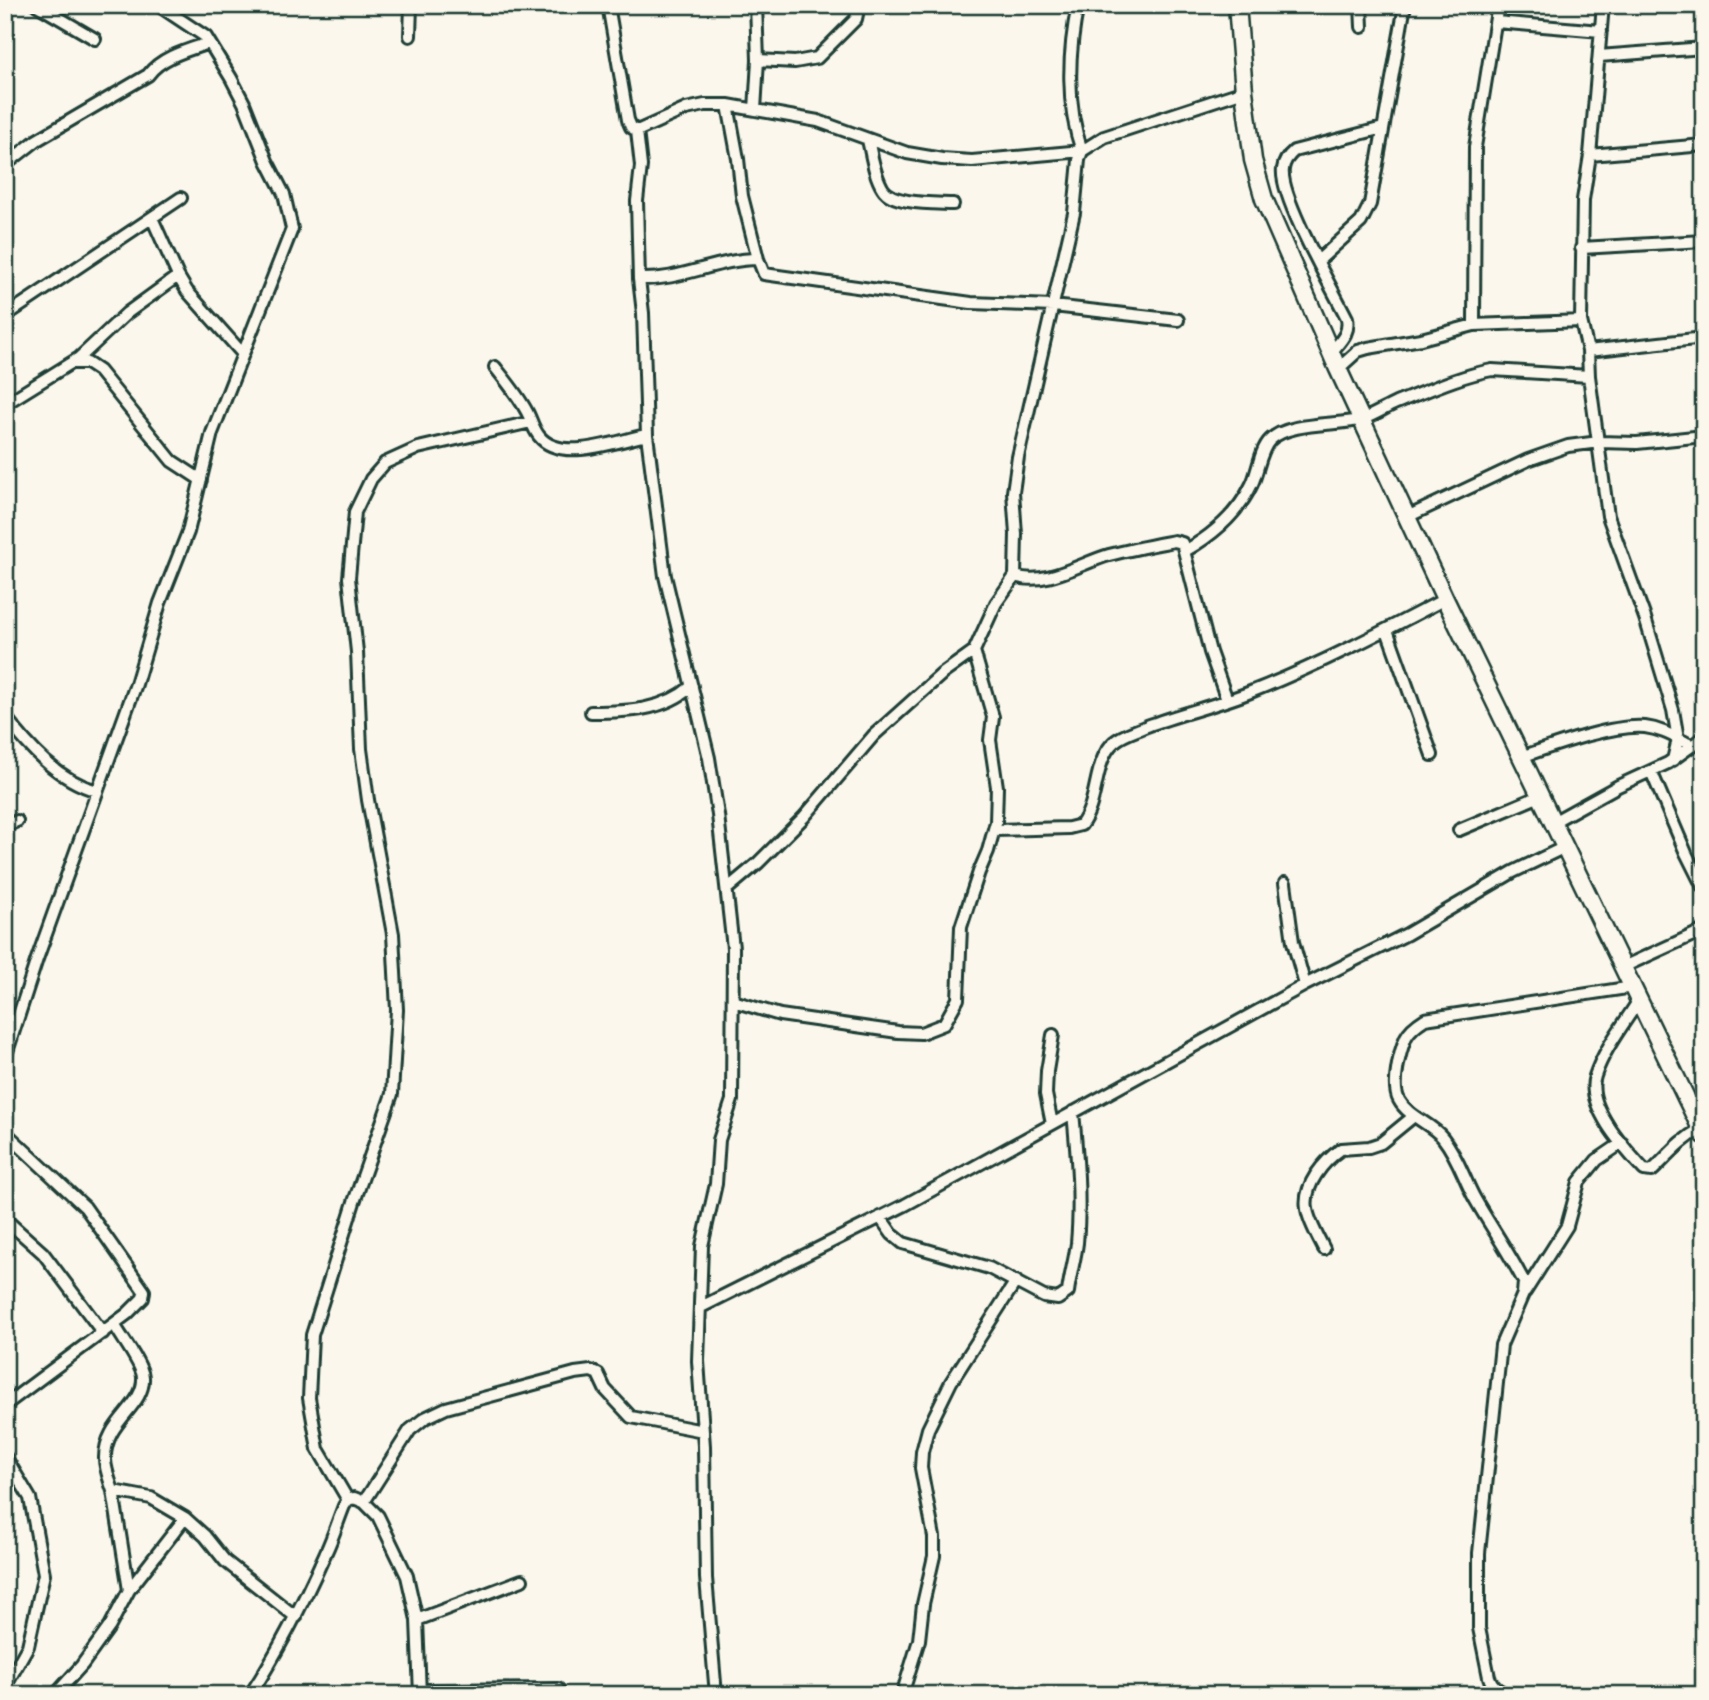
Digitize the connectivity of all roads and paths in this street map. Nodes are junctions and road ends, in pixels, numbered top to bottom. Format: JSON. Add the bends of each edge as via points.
{"nodes":[{"id":1,"x":37,"y":5,"type":"edge"},
{"id":2,"x":158,"y":5,"type":"edge"},
{"id":3,"x":411,"y":5,"type":"edge"},
{"id":4,"x":608,"y":5,"type":"edge"},
{"id":5,"x":756,"y":5,"type":"edge"},
{"id":6,"x":859,"y":5,"type":"edge"},
{"id":7,"x":1078,"y":5,"type":"edge"},
{"id":8,"x":1237,"y":5,"type":"edge"},
{"id":9,"x":1361,"y":5,"type":"edge"},
{"id":10,"x":1405,"y":5,"type":"edge"},
{"id":11,"x":1498,"y":5,"type":"edge"},
{"id":12,"x":1603,"y":5,"type":"edge"},
{"id":13,"x":1496,"y":22,"type":"junction"},
{"id":14,"x":1362,"y":27,"type":"dead end"},
{"id":15,"x":1601,"y":31,"type":"junction"},
{"id":16,"x":410,"y":36,"type":"dead end"},
{"id":17,"x":95,"y":39,"type":"dead end"},
{"id":18,"x":209,"y":43,"type":"junction"},
{"id":19,"x":1704,"y":48,"type":"edge"},
{"id":20,"x":1599,"y":56,"type":"junction"},
{"id":21,"x":758,"y":61,"type":"junction"},
{"id":22,"x":1244,"y":91,"type":"junction"},
{"id":23,"x":728,"y":106,"type":"junction"},
{"id":24,"x":755,"y":110,"type":"junction"},
{"id":25,"x":1383,"y":128,"type":"junction"},
{"id":26,"x":637,"y":131,"type":"junction"},
{"id":27,"x":868,"y":140,"type":"junction"},
{"id":28,"x":1704,"y":145,"type":"edge"},
{"id":29,"x":1083,"y":151,"type":"junction"},
{"id":30,"x":1590,"y":155,"type":"junction"},
{"id":31,"x":5,"y":165,"type":"edge"},
{"id":32,"x":181,"y":198,"type":"dead end"},
{"id":33,"x":953,"y":204,"type":"dead end"},
{"id":34,"x":152,"y":218,"type":"junction"},
{"id":35,"x":1704,"y":241,"type":"edge"},
{"id":36,"x":1581,"y":248,"type":"junction"},
{"id":37,"x":758,"y":259,"type":"junction"},
{"id":38,"x":1318,"y":261,"type":"junction"},
{"id":39,"x":178,"y":276,"type":"junction"},
{"id":40,"x":639,"y":279,"type":"junction"},
{"id":41,"x":1053,"y":306,"type":"junction"},
{"id":42,"x":5,"y":316,"type":"edge"},
{"id":43,"x":1178,"y":320,"type":"dead end"},
{"id":44,"x":1581,"y":321,"type":"junction"},
{"id":45,"x":1474,"y":325,"type":"junction"},
{"id":46,"x":1704,"y":338,"type":"edge"},
{"id":47,"x":1588,"y":351,"type":"junction"},
{"id":48,"x":242,"y":353,"type":"junction"},
{"id":49,"x":1331,"y":353,"type":"junction"},
{"id":50,"x":72,"y":363,"type":"junction"},
{"id":51,"x":495,"y":368,"type":"dead end"},
{"id":52,"x":1338,"y":369,"type":"junction"},
{"id":53,"x":1589,"y":376,"type":"junction"},
{"id":54,"x":5,"y":404,"type":"edge"},
{"id":55,"x":1362,"y":419,"type":"junction"},
{"id":56,"x":531,"y":422,"type":"junction"},
{"id":57,"x":647,"y":435,"type":"junction"},
{"id":58,"x":1704,"y":436,"type":"edge"},
{"id":59,"x":1599,"y":442,"type":"junction"},
{"id":60,"x":201,"y":480,"type":"junction"},
{"id":61,"x":1407,"y":517,"type":"junction"},
{"id":62,"x":1185,"y":551,"type":"junction"},
{"id":63,"x":1015,"y":576,"type":"junction"},
{"id":64,"x":1445,"y":599,"type":"junction"},
{"id":65,"x":1387,"y":630,"type":"junction"},
{"id":66,"x":974,"y":651,"type":"junction"},
{"id":67,"x":692,"y":686,"type":"junction"},
{"id":68,"x":1227,"y":699,"type":"junction"},
{"id":69,"x":591,"y":712,"type":"dead end"},
{"id":70,"x":5,"y":716,"type":"edge"},
{"id":71,"x":1704,"y":737,"type":"edge"},
{"id":72,"x":1678,"y":738,"type":"junction"},
{"id":73,"x":1691,"y":745,"type":"junction"},
{"id":74,"x":1432,"y":754,"type":"dead end"},
{"id":75,"x":1521,"y":757,"type":"junction"},
{"id":76,"x":1673,"y":760,"type":"junction"},
{"id":77,"x":1651,"y":771,"type":"junction"},
{"id":78,"x":97,"y":791,"type":"junction"},
{"id":79,"x":1540,"y":796,"type":"junction"},
{"id":80,"x":17,"y":821,"type":"dead end"},
{"id":81,"x":1553,"y":822,"type":"junction"},
{"id":82,"x":5,"y":827,"type":"edge"},
{"id":83,"x":1459,"y":830,"type":"dead end"},
{"id":84,"x":994,"y":831,"type":"junction"},
{"id":85,"x":1565,"y":847,"type":"junction"},
{"id":86,"x":1285,"y":883,"type":"dead end"},
{"id":87,"x":727,"y":889,"type":"junction"},
{"id":88,"x":1704,"y":889,"type":"edge"},
{"id":89,"x":1704,"y":930,"type":"edge"},
{"id":90,"x":1623,"y":967,"type":"junction"},
{"id":91,"x":1305,"y":985,"type":"junction"},
{"id":92,"x":1636,"y":993,"type":"junction"},
{"id":93,"x":733,"y":1001,"type":"junction"},
{"id":94,"x":1052,"y":1035,"type":"dead end"},
{"id":95,"x":5,"y":1058,"type":"edge"},
{"id":96,"x":1073,"y":1112,"type":"junction"},
{"id":97,"x":1414,"y":1116,"type":"junction"},
{"id":98,"x":1052,"y":1124,"type":"junction"},
{"id":99,"x":5,"y":1132,"type":"edge"},
{"id":100,"x":1703,"y":1132,"type":"edge"},
{"id":101,"x":1622,"y":1143,"type":"junction"},
{"id":102,"x":880,"y":1217,"type":"junction"},
{"id":103,"x":5,"y":1219,"type":"edge"},
{"id":104,"x":1324,"y":1249,"type":"dead end"},
{"id":105,"x":1016,"y":1281,"type":"junction"},
{"id":106,"x":1523,"y":1294,"type":"junction"},
{"id":107,"x":701,"y":1307,"type":"junction"},
{"id":108,"x":114,"y":1324,"type":"junction"},
{"id":109,"x":103,"y":1333,"type":"junction"},
{"id":110,"x":5,"y":1405,"type":"edge"},
{"id":111,"x":703,"y":1432,"type":"junction"},
{"id":112,"x":5,"y":1456,"type":"edge"},
{"id":113,"x":113,"y":1491,"type":"junction"},
{"id":114,"x":348,"y":1500,"type":"junction"},
{"id":115,"x":364,"y":1502,"type":"junction"},
{"id":116,"x":186,"y":1518,"type":"junction"},
{"id":117,"x":522,"y":1580,"type":"dead end"},
{"id":118,"x":130,"y":1590,"type":"junction"},
{"id":119,"x":296,"y":1617,"type":"junction"},
{"id":120,"x":417,"y":1620,"type":"junction"},
{"id":121,"x":1491,"y":1684,"type":"junction"},
{"id":122,"x":5,"y":1688,"type":"edge"},
{"id":123,"x":558,"y":1689,"type":"dead end"},
{"id":124,"x":420,"y":1692,"type":"edge"},
{"id":125,"x":55,"y":1695,"type":"edge"},
{"id":126,"x":250,"y":1695,"type":"edge"},
{"id":127,"x":716,"y":1695,"type":"edge"},
{"id":128,"x":902,"y":1695,"type":"edge"},
{"id":129,"x":1485,"y":1695,"type":"edge"},
{"id":130,"x":1509,"y":1695,"type":"edge"}],
"edges":[{"from":1,"to":17,"type":"street"},
{"from":2,"to":18,"type":"street"},
{"from":3,"to":16,"type":"street"},
{"from":4,"to":26,"type":"street","via":[[628,120]]},
{"from":5,"to":21,"type":"street"},
{"from":6,"to":21,"type":"street","via":[[856,19],[817,58]]},
{"from":7,"to":29,"type":"street","via":[[1071,98],[1074,128]]},
{"from":8,"to":22,"type":"main road"},
{"from":9,"to":14,"type":"street"},
{"from":10,"to":25,"type":"street"},
{"from":11,"to":13,"type":"street"},
{"from":12,"to":15,"type":"street"},
{"from":13,"to":15,"type":"street"},
{"from":13,"to":45,"type":"street","via":[[1475,147]]},
{"from":15,"to":20,"type":"street"},
{"from":18,"to":31,"type":"street","via":[[155,66],[148,75],[37,139]]},
{"from":18,"to":48,"type":"street","via":[[244,103],[284,194],[292,229]]},
{"from":19,"to":20,"type":"street"},
{"from":20,"to":30,"type":"street"},
{"from":21,"to":24,"type":"street"},
{"from":22,"to":29,"type":"street","via":[[1104,137]]},
{"from":22,"to":49,"type":"main road","via":[[1253,160],[1264,199]]},
{"from":23,"to":24,"type":"street"},
{"from":23,"to":26,"type":"street","via":[[686,109]]},
{"from":23,"to":37,"type":"street","via":[[742,196]]},
{"from":24,"to":27,"type":"street","via":[[818,121]]},
{"from":25,"to":38,"type":"street","via":[[1370,204],[1361,222]]},
{"from":25,"to":38,"type":"street","via":[[1294,151],[1287,157],[1283,177],[1296,218]]},
{"from":26,"to":40,"type":"street","via":[[641,166]]},
{"from":27,"to":29,"type":"street","via":[[907,153],[972,161]]},
{"from":27,"to":33,"type":"street","via":[[873,164],[888,194]]},
{"from":28,"to":30,"type":"street"},
{"from":29,"to":41,"type":"street"},
{"from":30,"to":36,"type":"street"},
{"from":32,"to":34,"type":"street"},
{"from":34,"to":39,"type":"street"},
{"from":34,"to":42,"type":"street"},
{"from":35,"to":36,"type":"street"},
{"from":36,"to":44,"type":"street"},
{"from":37,"to":40,"type":"street","via":[[726,262],[658,280]]},
{"from":37,"to":41,"type":"street","via":[[764,274],[773,276],[971,303]]},
{"from":38,"to":49,"type":"street","via":[[1347,318],[1346,335]]},
{"from":39,"to":48,"type":"street"},
{"from":39,"to":50,"type":"street","via":[[127,313]]},
{"from":40,"to":57,"type":"street"},
{"from":41,"to":43,"type":"street"},
{"from":41,"to":63,"type":"street","via":[[1013,492]]},
{"from":44,"to":45,"type":"street"},
{"from":44,"to":47,"type":"street"},
{"from":45,"to":52,"type":"street","via":[[1358,351]]},
{"from":46,"to":47,"type":"street"},
{"from":47,"to":53,"type":"street"},
{"from":48,"to":60,"type":"street","via":[[212,433]]},
{"from":49,"to":52,"type":"main road"},
{"from":50,"to":54,"type":"street"},
{"from":50,"to":60,"type":"street","via":[[87,363],[99,371],[172,461]]},
{"from":51,"to":56,"type":"street","via":[[518,396]]},
{"from":52,"to":55,"type":"main road"},
{"from":53,"to":55,"type":"street","via":[[1476,373]]},
{"from":53,"to":59,"type":"street"},
{"from":55,"to":61,"type":"main road"},
{"from":55,"to":62,"type":"street","via":[[1312,425],[1269,441],[1251,486],[1230,517]]},
{"from":56,"to":57,"type":"street","via":[[541,439],[569,450]]},
{"from":56,"to":114,"type":"street","via":[[418,448],[385,463],[371,479],[355,512],[349,578],[360,749],[393,934],[397,1010],[392,1094],[312,1335],[309,1398],[318,1449]]},
{"from":57,"to":67,"type":"street","via":[[665,576]]},
{"from":58,"to":59,"type":"street"},
{"from":59,"to":61,"type":"street","via":[[1568,446],[1528,460]]},
{"from":59,"to":72,"type":"street","via":[[1608,516],[1645,618]]},
{"from":60,"to":78,"type":"street","via":[[188,531]]},
{"from":61,"to":64,"type":"main road"},
{"from":62,"to":63,"type":"street","via":[[1182,543],[1174,541],[1040,578]]},
{"from":62,"to":68,"type":"street","via":[[1210,652]]},
{"from":63,"to":66,"type":"street","via":[[996,603]]},
{"from":64,"to":65,"type":"street"},
{"from":64,"to":75,"type":"main road"},
{"from":65,"to":68,"type":"street"},
{"from":65,"to":74,"type":"street"},
{"from":66,"to":84,"type":"street","via":[[993,717]]},
{"from":66,"to":87,"type":"street","via":[[874,735],[804,817]]},
{"from":67,"to":69,"type":"street","via":[[679,698],[650,707]]},
{"from":67,"to":87,"type":"street","via":[[709,758]]},
{"from":68,"to":84,"type":"street","via":[[1121,736],[1104,757],[1091,810],[1082,825]]},
{"from":70,"to":78,"type":"street","via":[[51,767]]},
{"from":71,"to":73,"type":"street"},
{"from":72,"to":73,"type":"street"},
{"from":72,"to":75,"type":"street","via":[[1643,727],[1629,728]]},
{"from":72,"to":76,"type":"street"},
{"from":73,"to":76,"type":"street"},
{"from":75,"to":79,"type":"main road"},
{"from":76,"to":77,"type":"street"},
{"from":77,"to":81,"type":"street"},
{"from":77,"to":88,"type":"street"},
{"from":78,"to":95,"type":"street"},
{"from":79,"to":81,"type":"main road"},
{"from":79,"to":83,"type":"street"},
{"from":80,"to":82,"type":"street"},
{"from":81,"to":85,"type":"main road"},
{"from":84,"to":93,"type":"street","via":[[961,927],[958,999],[944,1024],[921,1033],[898,1031],[780,1015]]},
{"from":85,"to":90,"type":"main road"},
{"from":85,"to":91,"type":"street"},
{"from":86,"to":91,"type":"street","via":[[1293,942]]},
{"from":87,"to":93,"type":"street"},
{"from":89,"to":90,"type":"street"},
{"from":90,"to":92,"type":"main road"},
{"from":91,"to":96,"type":"street"},
{"from":92,"to":97,"type":"street","via":[[1425,1019],[1406,1037],[1395,1086],[1399,1100]]},
{"from":92,"to":100,"type":"main road"},
{"from":92,"to":101,"type":"street","via":[[1594,1078],[1597,1108]]},
{"from":93,"to":107,"type":"street","via":[[733,1100],[719,1140],[716,1184],[702,1246]]},
{"from":94,"to":98,"type":"street","via":[[1046,1070]]},
{"from":96,"to":98,"type":"street"},
{"from":96,"to":105,"type":"street","via":[[1078,1223],[1068,1292],[1058,1299],[1044,1297]]},
{"from":97,"to":104,"type":"street","via":[[1381,1143],[1341,1149],[1319,1170],[1306,1199]]},
{"from":97,"to":106,"type":"street","via":[[1442,1137],[1460,1165],[1524,1282]]},
{"from":98,"to":102,"type":"street"},
{"from":99,"to":108,"type":"street","via":[[85,1207],[141,1284],[143,1298]]},
{"from":100,"to":101,"type":"street","via":[[1684,1138],[1652,1171],[1644,1170]]},
{"from":101,"to":106,"type":"street","via":[[1597,1160],[1578,1182],[1567,1227]]},
{"from":102,"to":105,"type":"street","via":[[903,1243],[968,1261]]},
{"from":102,"to":107,"type":"street"},
{"from":103,"to":109,"type":"street","via":[[43,1253]]},
{"from":105,"to":128,"type":"street","via":[[951,1382],[928,1429],[921,1468],[934,1556],[919,1640]]},
{"from":106,"to":121,"type":"street","via":[[1501,1345],[1479,1553],[1479,1628]]},
{"from":107,"to":111,"type":"street","via":[[698,1361]]},
{"from":108,"to":109,"type":"street"},
{"from":108,"to":113,"type":"street","via":[[143,1374],[143,1388],[111,1431],[105,1458]]},
{"from":109,"to":110,"type":"street"},
{"from":111,"to":115,"type":"street","via":[[631,1417],[605,1390],[598,1374],[575,1373],[446,1408],[425,1418],[410,1430]]},
{"from":111,"to":127,"type":"street","via":[[706,1578]]},
{"from":112,"to":122,"type":"street","via":[[30,1498],[44,1574],[28,1646]]},
{"from":113,"to":116,"type":"street","via":[[151,1499]]},
{"from":113,"to":118,"type":"street"},
{"from":114,"to":115,"type":"street"},
{"from":114,"to":119,"type":"street"},
{"from":115,"to":120,"type":"street","via":[[378,1516],[407,1576]]},
{"from":116,"to":118,"type":"street"},
{"from":116,"to":119,"type":"street","via":[[225,1561]]},
{"from":117,"to":120,"type":"street"},
{"from":118,"to":125,"type":"street","via":[[110,1626]]},
{"from":119,"to":126,"type":"street"},
{"from":120,"to":124,"type":"street"},
{"from":121,"to":129,"type":"street"},
{"from":121,"to":130,"type":"street"},
{"from":123,"to":124,"type":"street"}]}
